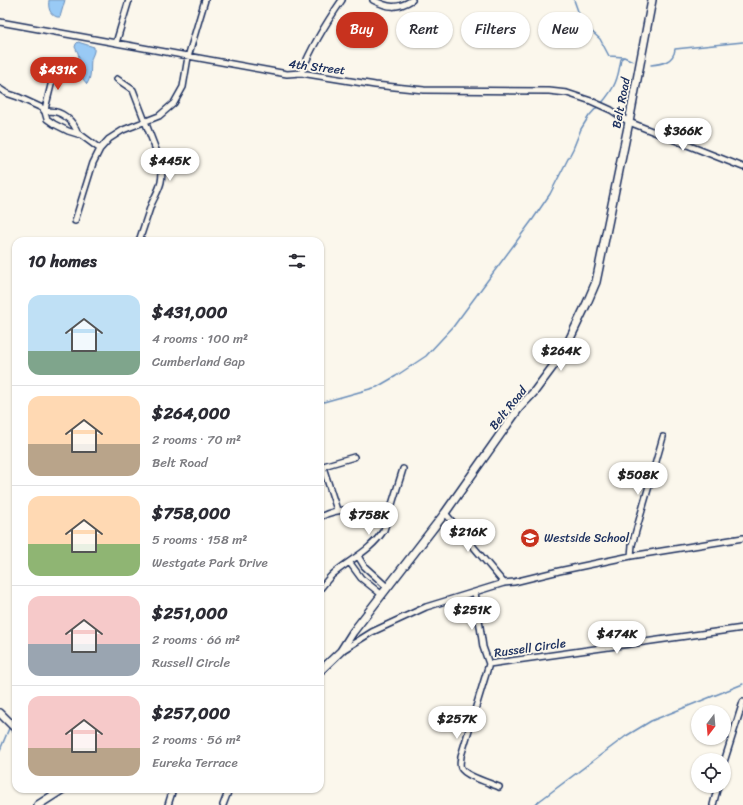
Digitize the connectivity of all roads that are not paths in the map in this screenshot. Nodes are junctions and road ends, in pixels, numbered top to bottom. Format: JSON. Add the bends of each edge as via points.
{"nodes":[{"id":1,"x":129,"y":0,"type":"edge"},
{"id":2,"x":205,"y":0,"type":"edge"},
{"id":3,"x":342,"y":0,"type":"edge"},
{"id":4,"x":373,"y":0,"type":"edge"},
{"id":5,"x":412,"y":0,"type":"edge"},
{"id":6,"x":652,"y":0,"type":"edge"},
{"id":7,"x":0,"y":22,"type":"edge"},
{"id":8,"x":116,"y":43,"type":"junction"},
{"id":9,"x":188,"y":57,"type":"junction"},
{"id":10,"x":55,"y":69,"type":"dead end"},
{"id":11,"x":301,"y":73,"type":"junction"},
{"id":12,"x":117,"y":79,"type":"dead end"},
{"id":13,"x":0,"y":89,"type":"edge"},
{"id":14,"x":45,"y":112,"type":"junction"},
{"id":15,"x":145,"y":122,"type":"junction"},
{"id":16,"x":629,"y":122,"type":"junction"},
{"id":17,"x":78,"y":134,"type":"junction"},
{"id":18,"x":100,"y":149,"type":"junction"},
{"id":19,"x":743,"y":168,"type":"edge"},
{"id":20,"x":75,"y":220,"type":"dead end"},
{"id":21,"x":140,"y":237,"type":"edge"},
{"id":22,"x":663,"y":437,"type":"dead end"},
{"id":23,"x":354,"y":457,"type":"dead end"},
{"id":24,"x":324,"y":466,"type":"edge"},
{"id":25,"x":402,"y":470,"type":"dead end"},
{"id":26,"x":324,"y":475,"type":"edge"},
{"id":27,"x":337,"y":510,"type":"junction"},
{"id":28,"x":445,"y":513,"type":"junction"},
{"id":29,"x":324,"y":515,"type":"edge"},
{"id":30,"x":388,"y":518,"type":"junction"},
{"id":31,"x":743,"y":538,"type":"edge"},
{"id":32,"x":358,"y":556,"type":"junction"},
{"id":33,"x":631,"y":556,"type":"junction"},
{"id":34,"x":350,"y":563,"type":"junction"},
{"id":35,"x":504,"y":583,"type":"junction"},
{"id":36,"x":324,"y":584,"type":"edge"},
{"id":37,"x":387,"y":587,"type":"junction"},
{"id":38,"x":475,"y":592,"type":"junction"},
{"id":39,"x":381,"y":594,"type":"junction"},
{"id":40,"x":743,"y":628,"type":"edge"},
{"id":41,"x":341,"y":651,"type":"junction"},
{"id":42,"x":489,"y":664,"type":"junction"},
{"id":43,"x":324,"y":667,"type":"edge"},
{"id":44,"x":743,"y":702,"type":"edge"},
{"id":45,"x":0,"y":713,"type":"edge"},
{"id":46,"x":12,"y":725,"type":"edge"},
{"id":47,"x":727,"y":753,"type":"edge"},
{"id":48,"x":498,"y":787,"type":"dead end"},
{"id":49,"x":57,"y":793,"type":"edge"},
{"id":50,"x":172,"y":793,"type":"edge"},
{"id":51,"x":228,"y":793,"type":"edge"},
{"id":52,"x":716,"y":793,"type":"edge"},
{"id":53,"x":38,"y":805,"type":"edge"},
{"id":54,"x":168,"y":805,"type":"edge"},
{"id":55,"x":224,"y":805,"type":"edge"},
{"id":56,"x":713,"y":805,"type":"edge"}],
"edges":[{"from":1,"to":8,"type":"street"},
{"from":2,"to":9,"type":"street"},
{"from":3,"to":11,"type":"street","via":[[322,28]]},
{"from":4,"to":5,"type":"street","via":[[384,6],[395,7]]},
{"from":6,"to":16,"type":"street","name":"Belt Road"},
{"from":7,"to":8,"type":"street","name":"4th Street"},
{"from":8,"to":9,"type":"street","name":"4th Street"},
{"from":9,"to":11,"type":"street","name":"4th Street","via":[[287,74]]},
{"from":9,"to":15,"type":"street","via":[[182,87],[174,103],[159,116]]},
{"from":10,"to":14,"type":"street"},
{"from":11,"to":16,"type":"street","name":"4th Street","via":[[424,90],[568,93],[605,107]]},
{"from":12,"to":15,"type":"street","via":[[133,90]]},
{"from":13,"to":14,"type":"street","via":[[42,108]]},
{"from":14,"to":17,"type":"street","via":[[47,119],[54,124]]},
{"from":14,"to":17,"type":"street","via":[[51,110],[70,119]]},
{"from":15,"to":18,"type":"street","via":[[123,130]]},
{"from":15,"to":21,"type":"street","via":[[162,163],[163,175]]},
{"from":16,"to":19,"type":"street","name":"4th Street"},
{"from":16,"to":28,"type":"street","name":"Belt Road","via":[[596,282],[585,307],[563,353],[519,408]]},
{"from":17,"to":18,"type":"street"},
{"from":18,"to":20,"type":"street"},
{"from":22,"to":33,"type":"street"},
{"from":23,"to":24,"type":"street"},
{"from":25,"to":30,"type":"street"},
{"from":26,"to":27,"type":"street"},
{"from":27,"to":29,"type":"street"},
{"from":27,"to":30,"type":"street","via":[[359,510]]},
{"from":28,"to":35,"type":"street"},
{"from":28,"to":37,"type":"street","name":"Belt Road"},
{"from":30,"to":32,"type":"street","via":[[379,538]]},
{"from":31,"to":33,"type":"street"},
{"from":32,"to":34,"type":"street"},
{"from":32,"to":37,"type":"street","via":[[364,566]]},
{"from":33,"to":35,"type":"street"},
{"from":34,"to":36,"type":"street","via":[[332,575]]},
{"from":34,"to":39,"type":"street","via":[[361,578]]},
{"from":35,"to":38,"type":"street"},
{"from":37,"to":39,"type":"street","name":"Belt Road"},
{"from":38,"to":41,"type":"street","via":[[426,607],[372,632]]},
{"from":38,"to":42,"type":"street","name":"Russell Circle","via":[[483,647]]},
{"from":39,"to":41,"type":"street","name":"Belt Road"},
{"from":40,"to":42,"type":"street","name":"Russell Circle"},
{"from":41,"to":43,"type":"street","name":"Belt Road"},
{"from":42,"to":48,"type":"street","via":[[460,766],[470,775]]},
{"from":44,"to":47,"type":"street"},
{"from":45,"to":46,"type":"street"},
{"from":49,"to":53,"type":"street"},
{"from":50,"to":54,"type":"street"},
{"from":51,"to":55,"type":"street"},
{"from":52,"to":56,"type":"street"}]}
